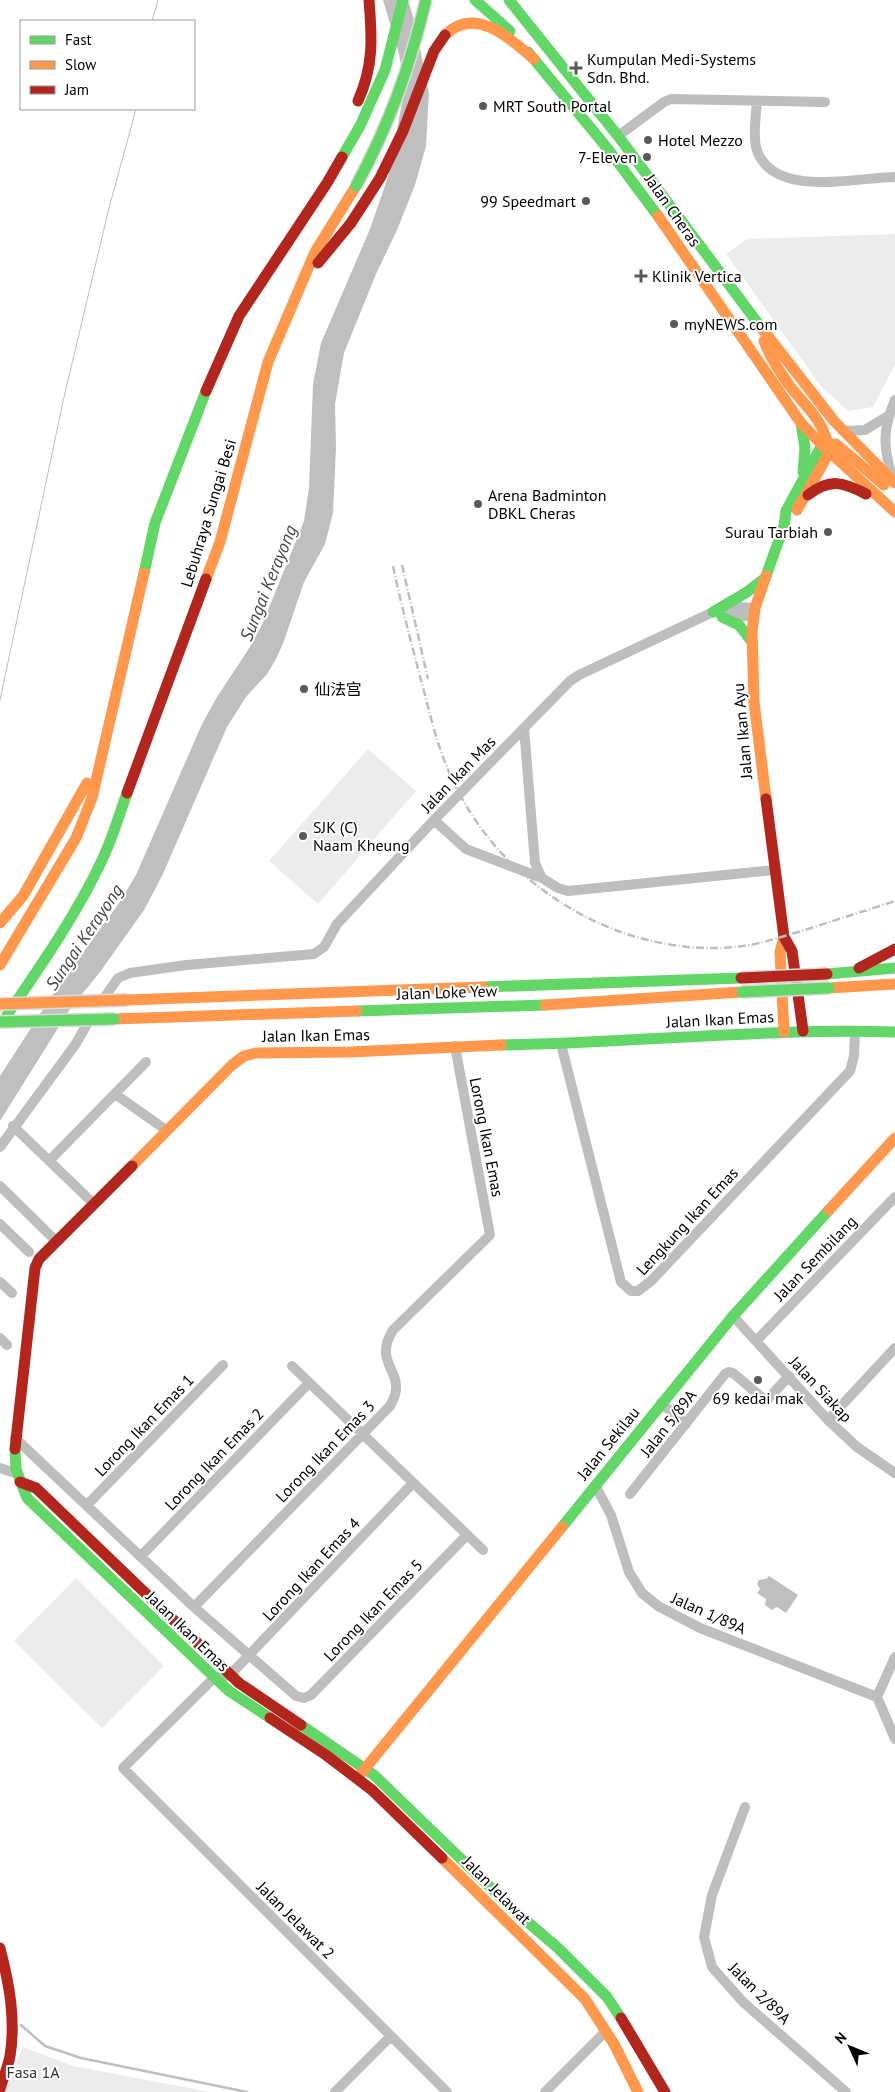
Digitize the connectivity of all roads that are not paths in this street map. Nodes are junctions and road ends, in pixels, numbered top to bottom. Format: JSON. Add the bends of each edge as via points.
{"nodes":[{"id":1,"x":369,"y":0,"type":"edge"},
{"id":2,"x":403,"y":0,"type":"edge"},
{"id":3,"x":426,"y":0,"type":"edge"},
{"id":4,"x":475,"y":0,"type":"edge"},
{"id":5,"x":490,"y":0,"type":"edge"},
{"id":6,"x":509,"y":0,"type":"edge"},
{"id":7,"x":514,"y":34,"type":"junction"},
{"id":8,"x":534,"y":59,"type":"junction"},
{"id":9,"x":757,"y":101,"type":"junction"},
{"id":10,"x":825,"y":102,"type":"dead end"},
{"id":11,"x":353,"y":113,"type":"dead end"},
{"id":12,"x":345,"y":129,"type":"dead end"},
{"id":13,"x":618,"y":136,"type":"junction"},
{"id":14,"x":892,"y":176,"type":"edge"},
{"id":15,"x":295,"y":231,"type":"junction"},
{"id":16,"x":303,"y":278,"type":"junction"},
{"id":17,"x":758,"y":323,"type":"junction"},
{"id":18,"x":895,"y":400,"type":"edge"},
{"id":19,"x":888,"y":416,"type":"junction"},
{"id":20,"x":801,"y":423,"type":"junction"},
{"id":21,"x":844,"y":431,"type":"junction"},
{"id":22,"x":827,"y":447,"type":"junction"},
{"id":23,"x":801,"y":480,"type":"junction"},
{"id":24,"x":894,"y":482,"type":"edge"},
{"id":25,"x":895,"y":493,"type":"edge"},
{"id":26,"x":803,"y":499,"type":"junction"},
{"id":27,"x":885,"y":504,"type":"junction"},
{"id":28,"x":895,"y":512,"type":"edge"},
{"id":29,"x":784,"y":526,"type":"junction"},
{"id":30,"x":766,"y":577,"type":"junction"},
{"id":31,"x":755,"y":612,"type":"junction"},
{"id":32,"x":717,"y":614,"type":"junction"},
{"id":33,"x":752,"y":642,"type":"junction"},
{"id":34,"x":524,"y":728,"type":"junction"},
{"id":35,"x":103,"y":752,"type":"junction"},
{"id":36,"x":434,"y":820,"type":"junction"},
{"id":37,"x":774,"y":870,"type":"junction"},
{"id":38,"x":542,"y":878,"type":"junction"},
{"id":39,"x":0,"y":922,"type":"edge"},
{"id":40,"x":784,"y":937,"type":"junction"},
{"id":41,"x":895,"y":949,"type":"edge"},
{"id":42,"x":895,"y":961,"type":"edge"},
{"id":43,"x":0,"y":966,"type":"edge"},
{"id":44,"x":895,"y":968,"type":"edge"},
{"id":45,"x":851,"y":972,"type":"junction"},
{"id":46,"x":895,"y":984,"type":"edge"},
{"id":47,"x":0,"y":1004,"type":"edge"},
{"id":48,"x":800,"y":1009,"type":"junction"},
{"id":49,"x":784,"y":1010,"type":"junction"},
{"id":50,"x":0,"y":1023,"type":"edge"},
{"id":51,"x":828,"y":1030,"type":"junction"},
{"id":52,"x":803,"y":1031,"type":"junction"},
{"id":53,"x":855,"y":1031,"type":"junction"},
{"id":54,"x":784,"y":1032,"type":"junction"},
{"id":55,"x":895,"y":1032,"type":"edge"},
{"id":56,"x":751,"y":1033,"type":"junction"},
{"id":57,"x":561,"y":1044,"type":"junction"},
{"id":58,"x":455,"y":1046,"type":"junction"},
{"id":59,"x":146,"y":1062,"type":"dead end"},
{"id":60,"x":115,"y":1094,"type":"junction"},
{"id":61,"x":14,"y":1126,"type":"junction"},
{"id":62,"x":166,"y":1130,"type":"junction"},
{"id":63,"x":895,"y":1138,"type":"edge"},
{"id":64,"x":0,"y":1147,"type":"edge"},
{"id":65,"x":49,"y":1161,"type":"junction"},
{"id":66,"x":1,"y":1189,"type":"edge"},
{"id":67,"x":895,"y":1197,"type":"edge"},
{"id":68,"x":93,"y":1204,"type":"junction"},
{"id":69,"x":0,"y":1224,"type":"edge"},
{"id":70,"x":490,"y":1235,"type":"joint"},
{"id":71,"x":56,"y":1241,"type":"junction"},
{"id":72,"x":29,"y":1252,"type":"dead end"},
{"id":73,"x":0,"y":1282,"type":"edge"},
{"id":74,"x":12,"y":1293,"type":"dead end"},
{"id":75,"x":733,"y":1316,"type":"junction"},
{"id":76,"x":756,"y":1341,"type":"junction"},
{"id":77,"x":895,"y":1348,"type":"edge"},
{"id":78,"x":223,"y":1365,"type":"dead end"},
{"id":79,"x":292,"y":1366,"type":"dead end"},
{"id":80,"x":788,"y":1376,"type":"junction"},
{"id":81,"x":309,"y":1383,"type":"junction"},
{"id":82,"x":661,"y":1403,"type":"junction"},
{"id":83,"x":828,"y":1420,"type":"junction"},
{"id":84,"x":686,"y":1424,"type":"junction"},
{"id":85,"x":363,"y":1434,"type":"junction"},
{"id":86,"x":15,"y":1438,"type":"junction"},
{"id":87,"x":0,"y":1468,"type":"edge"},
{"id":88,"x":895,"y":1472,"type":"edge"},
{"id":89,"x":18,"y":1478,"type":"junction"},
{"id":90,"x":413,"y":1483,"type":"junction"},
{"id":91,"x":596,"y":1485,"type":"junction"},
{"id":92,"x":630,"y":1494,"type":"dead end"},
{"id":93,"x":87,"y":1505,"type":"junction"},
{"id":94,"x":467,"y":1535,"type":"junction"},
{"id":95,"x":483,"y":1550,"type":"dead end"},
{"id":96,"x":141,"y":1556,"type":"junction"},
{"id":97,"x":194,"y":1607,"type":"junction"},
{"id":98,"x":249,"y":1656,"type":"junction"},
{"id":99,"x":895,"y":1656,"type":"edge"},
{"id":100,"x":230,"y":1675,"type":"junction"},
{"id":101,"x":214,"y":1678,"type":"junction"},
{"id":102,"x":877,"y":1697,"type":"junction"},
{"id":103,"x":895,"y":1739,"type":"edge"},
{"id":104,"x":365,"y":1768,"type":"junction"},
{"id":105,"x":357,"y":1778,"type":"junction"},
{"id":106,"x":745,"y":1807,"type":"dead end"},
{"id":107,"x":0,"y":1948,"type":"edge"},
{"id":108,"x":607,"y":1997,"type":"junction"},
{"id":109,"x":606,"y":2031,"type":"junction"},
{"id":110,"x":391,"y":2036,"type":"junction"},
{"id":111,"x":634,"y":2037,"type":"junction"},
{"id":112,"x":0,"y":2090,"type":"edge"},
{"id":113,"x":337,"y":2090,"type":"edge"},
{"id":114,"x":447,"y":2092,"type":"edge"},
{"id":115,"x":545,"y":2092,"type":"edge"},
{"id":116,"x":638,"y":2092,"type":"edge"},
{"id":117,"x":665,"y":2092,"type":"edge"},
{"id":118,"x":846,"y":2092,"type":"edge"}],
"edges":[{"from":1,"to":11,"type":"main road","via":[[373,56]]},
{"from":2,"to":15,"type":"main road","via":[[385,70],[360,126]]},
{"from":3,"to":16,"type":"main road","name":"Lebuhraya Sungai Besi","bridge":true,"via":[[397,100],[378,145]]},
{"from":4,"to":7,"type":"main road","name":"Jalan Cheras"},
{"from":5,"to":7,"type":"main road"},
{"from":6,"to":13,"type":"main road","name":"Jalan Cheras"},
{"from":7,"to":8,"type":"main road","name":"Jalan Cheras"},
{"from":8,"to":16,"type":"main road","via":[[496,27],[487,24],[453,29],[439,42],[401,136],[370,192],[339,240]]},
{"from":8,"to":20,"type":"main road","name":"Jalan Cheras","via":[[651,206]]},
{"from":9,"to":10,"type":"street"},
{"from":9,"to":13,"type":"street","via":[[671,99]]},
{"from":9,"to":14,"type":"street","via":[[756,146],[761,158],[785,178],[835,183]]},
{"from":12,"to":15,"type":"main road"},
{"from":13,"to":17,"type":"main road","name":"Jalan Cheras"},
{"from":15,"to":35,"type":"main road","via":[[240,316],[194,418],[155,523]]},
{"from":16,"to":50,"type":"main road","name":"Lebuhraya Sungai Besi","via":[[268,362],[220,542],[104,856],[65,928]]},
{"from":17,"to":21,"type":"main road","name":"Jalan Cheras"},
{"from":17,"to":22,"type":"main road","via":[[766,348],[788,384],[820,422]]},
{"from":18,"to":19,"type":"street"},
{"from":19,"to":21,"type":"street","via":[[865,430]]},
{"from":19,"to":24,"type":"street","via":[[884,446]]},
{"from":20,"to":22,"type":"main road","name":"Jalan Cheras"},
{"from":20,"to":23,"type":"main road","via":[[805,458]]},
{"from":21,"to":24,"type":"main road","name":"Jalan Cheras"},
{"from":22,"to":23,"type":"main road","name":"Jalan Ikan Ayu"},
{"from":22,"to":25,"type":"main road","via":[[836,444],[842,448]]},
{"from":22,"to":26,"type":"main road","name":"Jalan Ikan Ayu"},
{"from":22,"to":27,"type":"main road","name":"Jalan Cheras"},
{"from":23,"to":29,"type":"main road","name":"Jalan Ikan Ayu","via":[[786,511]]},
{"from":26,"to":27,"type":"main road","via":[[816,488],[840,482]]},
{"from":26,"to":29,"type":"main road","name":"Jalan Ikan Ayu","via":[[795,515]]},
{"from":27,"to":28,"type":"main road","name":"Jalan Cheras"},
{"from":29,"to":30,"type":"main road","name":"Jalan Ikan Ayu"},
{"from":30,"to":31,"type":"main road","name":"Jalan Ikan Ayu"},
{"from":30,"to":32,"type":"main road"},
{"from":31,"to":32,"type":"street","name":"Jalan Ikan Mas","via":[[738,607]]},
{"from":31,"to":33,"type":"main road","name":"Jalan Ikan Ayu"},
{"from":32,"to":33,"type":"main road","via":[[739,625]]},
{"from":32,"to":34,"type":"street","name":"Jalan Ikan Mas","via":[[578,675]]},
{"from":33,"to":37,"type":"main road","name":"Jalan Ikan Ayu","via":[[754,702]]},
{"from":34,"to":36,"type":"street","name":"Jalan Ikan Mas"},
{"from":34,"to":38,"type":"street","via":[[535,863]]},
{"from":35,"to":39,"type":"main road","via":[[28,888]]},
{"from":35,"to":43,"type":"main road","via":[[92,798],[76,838]]},
{"from":36,"to":38,"type":"street","via":[[466,849]]},
{"from":36,"to":61,"type":"street","name":"Jalan Ikan Mas","via":[[337,924],[324,947],[314,954],[186,965],[130,973],[118,978],[75,1045]]},
{"from":37,"to":38,"type":"street","via":[[582,891],[558,888]]},
{"from":37,"to":40,"type":"main road","name":"Jalan Ikan Ayu"},
{"from":40,"to":48,"type":"main road","name":"Jalan Ikan Ayu","via":[[792,951]]},
{"from":40,"to":49,"type":"main road","name":"Jalan Ikan Ayu","via":[[780,952]]},
{"from":41,"to":45,"type":"main road"},
{"from":42,"to":45,"type":"main road"},
{"from":44,"to":45,"type":"main road"},
{"from":45,"to":47,"type":"main road","name":"Jalan Loke Yew","bridge":true},
{"from":46,"to":50,"type":"main road","name":"Jalan Loke Yew","bridge":true,"via":[[543,1005]]},
{"from":48,"to":51,"type":"main road","via":[[808,1020]]},
{"from":48,"to":52,"type":"main road","name":"Jalan Ikan Ayu"},
{"from":49,"to":54,"type":"main road","name":"Jalan Ikan Ayu"},
{"from":49,"to":56,"type":"main road","via":[[767,1026]]},
{"from":51,"to":52,"type":"main road","name":"Jalan Ikan Emas"},
{"from":51,"to":53,"type":"main road","name":"Jalan Ikan Emas"},
{"from":52,"to":54,"type":"main road","name":"Jalan Ikan Emas"},
{"from":53,"to":55,"type":"main road","name":"Jalan Ikan Emas"},
{"from":53,"to":57,"type":"street","name":"Lengkung Ikan Emas","via":[[850,1071],[651,1282],[638,1291],[621,1282]]},
{"from":54,"to":56,"type":"main road","name":"Jalan Ikan Emas"},
{"from":56,"to":57,"type":"main road","name":"Jalan Ikan Emas"},
{"from":57,"to":58,"type":"main road","name":"Jalan Ikan Emas"},
{"from":58,"to":62,"type":"main road","name":"Jalan Ikan Emas","via":[[350,1052],[256,1052],[232,1065]]},
{"from":58,"to":70,"type":"street","name":"Lorong Ikan Emas"},
{"from":59,"to":60,"type":"street"},
{"from":60,"to":62,"type":"street"},
{"from":60,"to":65,"type":"street"},
{"from":61,"to":64,"type":"street","name":"Jalan Ikan Mas"},
{"from":61,"to":65,"type":"street"},
{"from":62,"to":68,"type":"main road","name":"Jalan Ikan Emas"},
{"from":63,"to":75,"type":"main road","name":"Jalan Sekilau"},
{"from":65,"to":68,"type":"street"},
{"from":66,"to":71,"type":"street"},
{"from":67,"to":76,"type":"street","name":"Jalan Sembilang"},
{"from":68,"to":71,"type":"main road","name":"Jalan Ikan Emas"},
{"from":69,"to":72,"type":"street"},
{"from":70,"to":85,"type":"street","name":"Lorong Ikan Emas 3","via":[[393,1330],[386,1342],[386,1355],[396,1394],[390,1406]]},
{"from":71,"to":86,"type":"main road","name":"Jalan Ikan Emas","via":[[35,1268]]},
{"from":73,"to":74,"type":"street"},
{"from":75,"to":76,"type":"street","name":"Jalan Siakap"},
{"from":75,"to":82,"type":"main road","name":"Jalan Sekilau"},
{"from":76,"to":80,"type":"street","name":"Jalan Siakap"},
{"from":77,"to":83,"type":"street"},
{"from":78,"to":93,"type":"street","name":"Lorong Ikan Emas 1"},
{"from":79,"to":81,"type":"street"},
{"from":80,"to":83,"type":"street","name":"Jalan Siakap"},
{"from":80,"to":84,"type":"street","name":"Jalan 5/89A","via":[[766,1401],[729,1372]]},
{"from":81,"to":85,"type":"street"},
{"from":81,"to":96,"type":"street","name":"Lorong Ikan Emas 2"},
{"from":82,"to":84,"type":"street"},
{"from":82,"to":91,"type":"main road","name":"Jalan Sekilau"},
{"from":83,"to":88,"type":"street","name":"Jalan Siakap","via":[[857,1447]]},
{"from":84,"to":92,"type":"street","name":"Jalan 5/89A"},
{"from":85,"to":90,"type":"street"},
{"from":85,"to":97,"type":"street","name":"Lorong Ikan Emas 3"},
{"from":86,"to":89,"type":"main road","name":"Jalan Ikan Emas"},
{"from":86,"to":93,"type":"street"},
{"from":87,"to":89,"type":"street"},
{"from":89,"to":100,"type":"main road","name":"Jalan Ikan Emas","via":[[36,1488]]},
{"from":89,"to":101,"type":"main road","name":"Jalan Ikan Emas","via":[[27,1498]]},
{"from":90,"to":94,"type":"street"},
{"from":90,"to":98,"type":"street","name":"Lorong Ikan Emas 4"},
{"from":91,"to":102,"type":"street","name":"Jalan 1/89A","via":[[612,1515],[629,1572],[642,1593],[658,1606],[700,1628]]},
{"from":91,"to":104,"type":"main road","name":"Jalan Sekilau"},
{"from":93,"to":96,"type":"street"},
{"from":94,"to":95,"type":"street"},
{"from":94,"to":98,"type":"street","name":"Lorong Ikan Emas 5","via":[[304,1698],[296,1696]]},
{"from":96,"to":97,"type":"street"},
{"from":97,"to":98,"type":"street"},
{"from":98,"to":100,"type":"street","name":"Lorong Ikan Emas 4"},
{"from":99,"to":102,"type":"street"},
{"from":100,"to":101,"type":"street"},
{"from":100,"to":104,"type":"main road","name":"Jalan Ikan Emas"},
{"from":101,"to":105,"type":"main road","name":"Jalan Ikan Emas"},
{"from":101,"to":110,"type":"street","name":"Jalan Jelawat 2","via":[[123,1768]]},
{"from":102,"to":103,"type":"street"},
{"from":104,"to":105,"type":"main road","name":"Jalan Sekilau"},
{"from":104,"to":108,"type":"main road","name":"Jalan Jelawat"},
{"from":105,"to":109,"type":"main road","name":"Jalan Jelawat","via":[[585,2000]]},
{"from":106,"to":118,"type":"street","name":"Jalan 2/89A","via":[[712,1895],[704,1937],[712,1966],[743,2002]]},
{"from":107,"to":112,"type":"main road","via":[[12,2004],[10,2056]]},
{"from":108,"to":109,"type":"main road","via":[[611,2020]]},
{"from":108,"to":111,"type":"main road","name":"Jalan Jelawat"},
{"from":109,"to":111,"type":"main road","via":[[619,2030]]},
{"from":109,"to":115,"type":"street"},
{"from":109,"to":116,"type":"main road","name":"Jalan Jelawat"},
{"from":110,"to":113,"type":"street"},
{"from":110,"to":114,"type":"street","name":"Jalan Jelawat 2"},
{"from":111,"to":117,"type":"main road","name":"Jalan Jelawat"}]}
